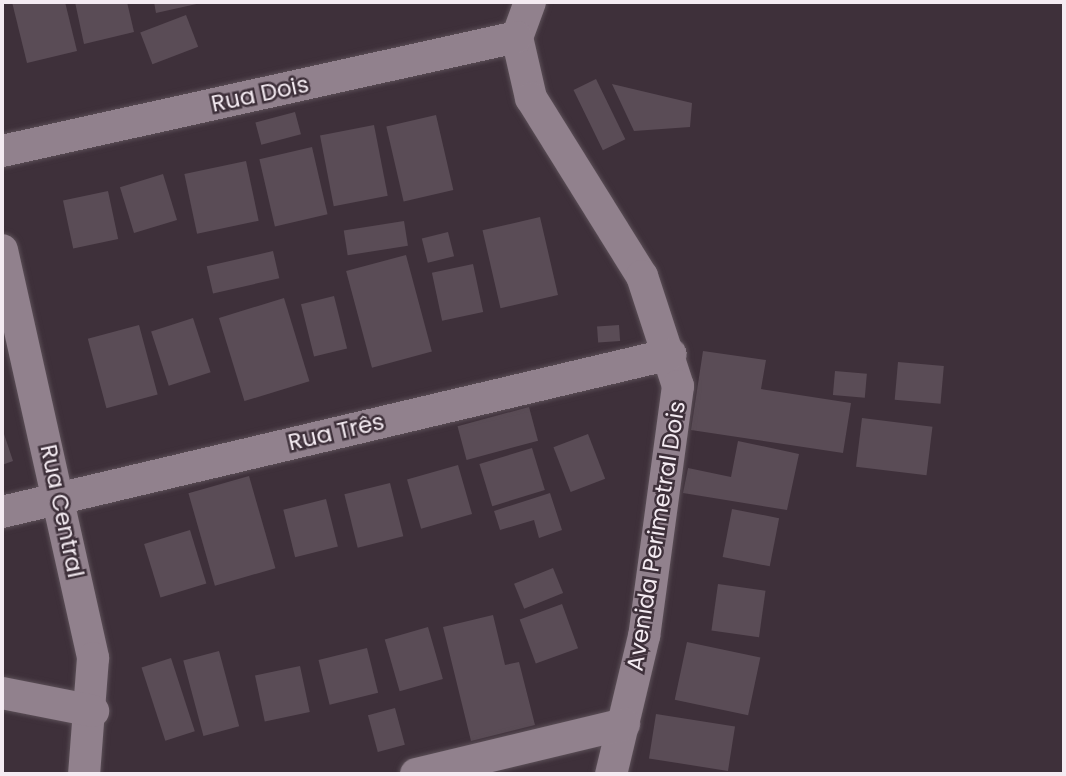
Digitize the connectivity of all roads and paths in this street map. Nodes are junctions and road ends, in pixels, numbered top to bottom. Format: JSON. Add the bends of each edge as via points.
{"nodes":[{"id":1,"x":530,"y":2,"type":"edge"},
{"id":2,"x":517,"y":37,"type":"junction"},
{"id":3,"x":2,"y":150,"type":"edge"},
{"id":4,"x":2,"y":250,"type":"edge"},
{"id":5,"x":671,"y":354,"type":"junction"},
{"id":6,"x":60,"y":495,"type":"junction"},
{"id":7,"x":2,"y":512,"type":"edge"},
{"id":8,"x":2,"y":693,"type":"edge"},
{"id":9,"x":93,"y":711,"type":"junction"},
{"id":10,"x":624,"y":724,"type":"junction"},
{"id":11,"x":83,"y":774,"type":"edge"},
{"id":12,"x":416,"y":774,"type":"edge"},
{"id":13,"x":611,"y":774,"type":"edge"}],
"edges":[{"from":1,"to":2,"type":"street"},
{"from":2,"to":3,"type":"street","name":"Rua Dois"},
{"from":2,"to":5,"type":"street","name":"Avenida Perimetral Dois","via":[[531,99],[642,276]]},
{"from":4,"to":6,"type":"street","name":"Rua Central"},
{"from":5,"to":6,"type":"street","name":"Rua Três"},
{"from":5,"to":10,"type":"street","name":"Avenida Perimetral Dois","via":[[678,386],[673,437]]},
{"from":6,"to":7,"type":"street","name":"Rua Três"},
{"from":6,"to":9,"type":"street","name":"Rua Central","via":[[93,659]]},
{"from":8,"to":9,"type":"street"},
{"from":9,"to":11,"type":"street","name":"Rua Central"},
{"from":10,"to":12,"type":"street"},
{"from":10,"to":13,"type":"street","name":"Avenida Perimetral Dois"}]}
